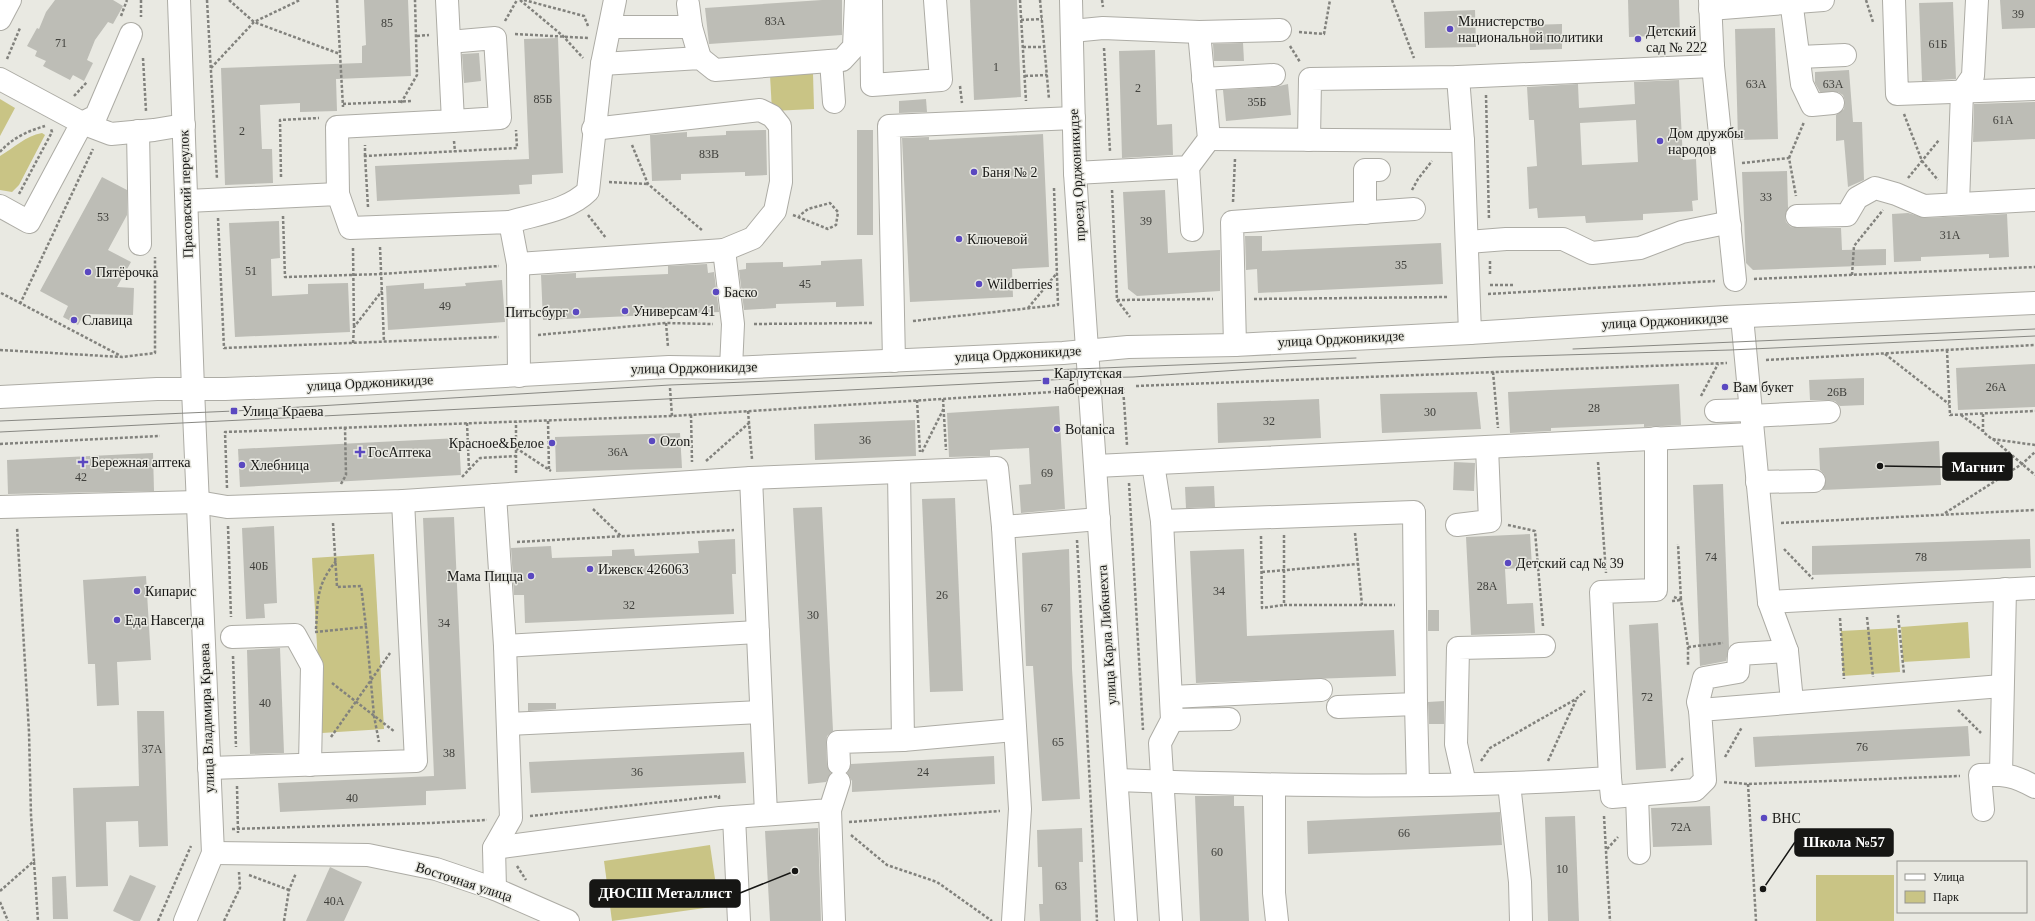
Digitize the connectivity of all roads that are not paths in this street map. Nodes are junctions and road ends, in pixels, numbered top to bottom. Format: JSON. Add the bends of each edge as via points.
{"nodes":[{"id":1,"x":179,"y":0,"type":"edge"},
{"id":2,"x":447,"y":0,"type":"edge"},
{"id":3,"x":615,"y":0,"type":"edge"},
{"id":4,"x":856,"y":0,"type":"edge"},
{"id":5,"x":871,"y":0,"type":"edge"},
{"id":6,"x":935,"y":0,"type":"edge"},
{"id":7,"x":1071,"y":0,"type":"edge"},
{"id":8,"x":1822,"y":0,"type":"edge"},
{"id":9,"x":1894,"y":0,"type":"edge"},
{"id":10,"x":1977,"y":0,"type":"edge"},
{"id":11,"x":1791,"y":1,"type":"edge"},
{"id":12,"x":688,"y":4,"type":"dead end"},
{"id":13,"x":1710,"y":5,"type":"edge"},
{"id":14,"x":125,"y":27,"type":"road end"},
{"id":15,"x":691,"y":27,"type":"junction"},
{"id":16,"x":600,"y":29,"type":"junction"},
{"id":17,"x":1280,"y":30,"type":"road end"},
{"id":18,"x":1072,"y":31,"type":"junction"},
{"id":19,"x":1199,"y":32,"type":"junction"},
{"id":20,"x":449,"y":42,"type":"junction"},
{"id":21,"x":1845,"y":55,"type":"dead end"},
{"id":22,"x":1799,"y":56,"type":"junction"},
{"id":23,"x":700,"y":58,"type":"junction"},
{"id":24,"x":831,"y":61,"type":"junction"},
{"id":25,"x":1713,"y":66,"type":"junction"},
{"id":26,"x":6,"y":71,"type":"edge"},
{"id":27,"x":601,"y":71,"type":"junction"},
{"id":28,"x":1274,"y":75,"type":"dead end"},
{"id":29,"x":1458,"y":77,"type":"junction"},
{"id":30,"x":1203,"y":79,"type":"junction"},
{"id":31,"x":2035,"y":89,"type":"edge"},
{"id":32,"x":1962,"y":92,"type":"junction"},
{"id":33,"x":834,"y":102,"type":"dead end"},
{"id":34,"x":1833,"y":103,"type":"dead end"},
{"id":35,"x":1074,"y":118,"type":"junction"},
{"id":36,"x":453,"y":121,"type":"junction"},
{"id":37,"x":82,"y":123,"type":"junction"},
{"id":38,"x":184,"y":125,"type":"junction"},
{"id":39,"x":593,"y":129,"type":"junction"},
{"id":40,"x":138,"y":131,"type":"junction"},
{"id":41,"x":1209,"y":139,"type":"junction"},
{"id":42,"x":1309,"y":140,"type":"junction"},
{"id":43,"x":1456,"y":141,"type":"junction"},
{"id":44,"x":1188,"y":167,"type":"junction"},
{"id":45,"x":1379,"y":170,"type":"dead end"},
{"id":46,"x":1075,"y":173,"type":"junction"},
{"id":47,"x":338,"y":194,"type":"junction"},
{"id":48,"x":2035,"y":200,"type":"edge"},
{"id":49,"x":7,"y":201,"type":"edge"},
{"id":50,"x":186,"y":201,"type":"junction"},
{"id":51,"x":1958,"y":203,"type":"junction"},
{"id":52,"x":1408,"y":210,"type":"road end"},
{"id":53,"x":1365,"y":213,"type":"junction"},
{"id":54,"x":1798,"y":216,"type":"road end"},
{"id":55,"x":510,"y":222,"type":"junction"},
{"id":56,"x":1730,"y":224,"type":"junction"},
{"id":57,"x":1192,"y":230,"type":"dead end"},
{"id":58,"x":1468,"y":242,"type":"junction"},
{"id":59,"x":140,"y":244,"type":"dead end"},
{"id":60,"x":724,"y":250,"type":"junction"},
{"id":61,"x":518,"y":264,"type":"junction"},
{"id":62,"x":1735,"y":280,"type":"road end"},
{"id":63,"x":2035,"y":303,"type":"edge"},
{"id":64,"x":1742,"y":317,"type":"junction"},
{"id":65,"x":1470,"y":333,"type":"junction"},
{"id":66,"x":1235,"y":345,"type":"junction"},
{"id":67,"x":1088,"y":350,"type":"junction"},
{"id":68,"x":894,"y":361,"type":"junction"},
{"id":69,"x":731,"y":368,"type":"junction"},
{"id":70,"x":519,"y":376,"type":"junction"},
{"id":71,"x":193,"y":389,"type":"junction"},
{"id":72,"x":0,"y":397,"type":"edge"},
{"id":73,"x":1716,"y":411,"type":"dead end"},
{"id":74,"x":1828,"y":412,"type":"dead end"},
{"id":75,"x":1751,"y":420,"type":"junction"},
{"id":76,"x":1656,"y":438,"type":"junction"},
{"id":77,"x":1493,"y":447,"type":"junction"},
{"id":78,"x":1153,"y":464,"type":"junction"},
{"id":79,"x":1096,"y":466,"type":"junction"},
{"id":80,"x":899,"y":472,"type":"junction"},
{"id":81,"x":752,"y":478,"type":"junction"},
{"id":82,"x":1814,"y":481,"type":"dead end"},
{"id":83,"x":1757,"y":482,"type":"junction"},
{"id":84,"x":505,"y":494,"type":"junction"},
{"id":85,"x":404,"y":501,"type":"junction"},
{"id":86,"x":198,"y":502,"type":"junction"},
{"id":87,"x":8,"y":506,"type":"edge"},
{"id":88,"x":1099,"y":519,"type":"junction"},
{"id":89,"x":1162,"y":521,"type":"junction"},
{"id":90,"x":1457,"y":525,"type":"dead end"},
{"id":91,"x":1003,"y":527,"type":"junction"},
{"id":92,"x":2035,"y":588,"type":"edge"},
{"id":93,"x":2005,"y":589,"type":"junction"},
{"id":94,"x":1769,"y":602,"type":"junction"},
{"id":95,"x":758,"y":632,"type":"junction"},
{"id":96,"x":232,"y":637,"type":"road end"},
{"id":97,"x":505,"y":646,"type":"junction"},
{"id":98,"x":1544,"y":646,"type":"road end"},
{"id":99,"x":1787,"y":651,"type":"junction"},
{"id":100,"x":2002,"y":686,"type":"junction"},
{"id":101,"x":1321,"y":690,"type":"dead end"},
{"id":102,"x":1171,"y":697,"type":"junction"},
{"id":103,"x":1792,"y":701,"type":"junction"},
{"id":104,"x":1416,"y":704,"type":"junction"},
{"id":105,"x":1338,"y":707,"type":"dead end"},
{"id":106,"x":1700,"y":710,"type":"junction"},
{"id":107,"x":761,"y":712,"type":"junction"},
{"id":108,"x":1229,"y":719,"type":"dead end"},
{"id":109,"x":1172,"y":720,"type":"junction"},
{"id":110,"x":508,"y":724,"type":"junction"},
{"id":111,"x":1014,"y":730,"type":"junction"},
{"id":112,"x":903,"y":740,"type":"junction"},
{"id":113,"x":310,"y":765,"type":"junction"},
{"id":114,"x":209,"y":768,"type":"junction"},
{"id":115,"x":2001,"y":774,"type":"junction"},
{"id":116,"x":1610,"y":778,"type":"junction"},
{"id":117,"x":1117,"y":780,"type":"junction"},
{"id":118,"x":1163,"y":782,"type":"junction"},
{"id":119,"x":1418,"y":784,"type":"junction"},
{"id":120,"x":1465,"y":784,"type":"junction"},
{"id":121,"x":1509,"y":784,"type":"junction"},
{"id":122,"x":1274,"y":786,"type":"junction"},
{"id":123,"x":2035,"y":787,"type":"edge"},
{"id":124,"x":1637,"y":795,"type":"junction"},
{"id":125,"x":1984,"y":810,"type":"dead end"},
{"id":126,"x":766,"y":814,"type":"junction"},
{"id":127,"x":734,"y":817,"type":"junction"},
{"id":128,"x":832,"y":819,"type":"junction"},
{"id":129,"x":494,"y":848,"type":"junction"},
{"id":130,"x":213,"y":853,"type":"junction"},
{"id":131,"x":1639,"y":853,"type":"dead end"},
{"id":132,"x":495,"y":889,"type":"junction"},
{"id":133,"x":185,"y":921,"type":"edge"},
{"id":134,"x":568,"y":921,"type":"edge"},
{"id":135,"x":739,"y":921,"type":"edge"},
{"id":136,"x":834,"y":921,"type":"edge"},
{"id":137,"x":1013,"y":921,"type":"edge"},
{"id":138,"x":1126,"y":921,"type":"edge"},
{"id":139,"x":1171,"y":921,"type":"edge"},
{"id":140,"x":1276,"y":921,"type":"edge"},
{"id":141,"x":1521,"y":921,"type":"edge"}],
"edges":[{"from":1,"to":38,"type":"main road","name":"Прасовский переулок"},
{"from":2,"to":20,"type":"main road"},
{"from":3,"to":16,"type":"main road"},
{"from":4,"to":24,"type":"main road","via":[[854,47],[842,60]]},
{"from":5,"to":6,"type":"main road","via":[[872,85],[941,80]]},
{"from":7,"to":18,"type":"main road","name":"проезд Орджоникидзе"},
{"from":8,"to":11,"type":"main road"},
{"from":9,"to":32,"type":"main road","via":[[1897,94]]},
{"from":10,"to":32,"type":"main road","via":[[1973,76]]},
{"from":11,"to":13,"type":"main road"},
{"from":11,"to":22,"type":"main road"},
{"from":12,"to":15,"type":"main road"},
{"from":13,"to":25,"type":"main road"},
{"from":14,"to":37,"type":"main road","via":[[96,116]]},
{"from":15,"to":16,"type":"main road"},
{"from":15,"to":23,"type":"main road"},
{"from":16,"to":27,"type":"main road"},
{"from":17,"to":19,"type":"main road"},
{"from":18,"to":19,"type":"main road","via":[[1103,28]]},
{"from":18,"to":35,"type":"main road","name":"проезд Орджоникидзе"},
{"from":19,"to":30,"type":"main road"},
{"from":20,"to":36,"type":"main road"},
{"from":20,"to":36,"type":"main road","via":[[495,38],[500,118]]},
{"from":21,"to":22,"type":"main road"},
{"from":22,"to":34,"type":"main road","via":[[1802,84],[1812,105]]},
{"from":23,"to":24,"type":"main road","via":[[715,70]]},
{"from":23,"to":27,"type":"main road"},
{"from":24,"to":33,"type":"main road"},
{"from":25,"to":29,"type":"main road"},
{"from":25,"to":56,"type":"main road"},
{"from":26,"to":37,"type":"main road"},
{"from":27,"to":39,"type":"main road"},
{"from":28,"to":30,"type":"main road"},
{"from":29,"to":42,"type":"main road","via":[[1310,79]]},
{"from":29,"to":43,"type":"main road"},
{"from":30,"to":41,"type":"main road"},
{"from":31,"to":32,"type":"main road"},
{"from":32,"to":51,"type":"main road"},
{"from":35,"to":46,"type":"main road","name":"проезд Орджоникидзе"},
{"from":35,"to":68,"type":"main road","via":[[1047,106],[889,126]]},
{"from":36,"to":47,"type":"main road","via":[[337,127]]},
{"from":37,"to":40,"type":"main road","via":[[111,134]]},
{"from":37,"to":49,"type":"main road","via":[[29,222]]},
{"from":38,"to":40,"type":"main road"},
{"from":38,"to":50,"type":"main road","name":"Прасовский переулок"},
{"from":39,"to":55,"type":"main road","via":[[588,191],[578,201],[564,207]]},
{"from":39,"to":60,"type":"main road","via":[[760,110],[772,116],[780,126],[781,182],[775,211],[753,238]]},
{"from":40,"to":59,"type":"main road"},
{"from":41,"to":42,"type":"main road"},
{"from":41,"to":44,"type":"main road"},
{"from":42,"to":43,"type":"main road"},
{"from":43,"to":58,"type":"main road"},
{"from":44,"to":46,"type":"main road"},
{"from":44,"to":57,"type":"main road"},
{"from":45,"to":53,"type":"main road","via":[[1365,170]]},
{"from":46,"to":67,"type":"main road","name":"проезд Орджоникидзе"},
{"from":47,"to":50,"type":"main road"},
{"from":47,"to":55,"type":"main road","via":[[350,228]]},
{"from":48,"to":51,"type":"main road"},
{"from":50,"to":71,"type":"main road","name":"Прасовский переулок"},
{"from":51,"to":54,"type":"main road","via":[[1924,206],[1875,188],[1857,198],[1847,215]]},
{"from":52,"to":53,"type":"main road"},
{"from":53,"to":66,"type":"main road","via":[[1232,222]]},
{"from":55,"to":61,"type":"main road"},
{"from":56,"to":58,"type":"main road","via":[[1682,232],[1640,248],[1592,253],[1563,239],[1489,239]]},
{"from":56,"to":62,"type":"main road"},
{"from":58,"to":65,"type":"main road"},
{"from":60,"to":61,"type":"main road"},
{"from":60,"to":69,"type":"main road","via":[[733,324]]},
{"from":61,"to":70,"type":"main road"},
{"from":63,"to":64,"type":"main road","name":"улица Орджоникидзе"},
{"from":64,"to":65,"type":"main road","name":"улица Орджоникидзе"},
{"from":64,"to":75,"type":"main road"},
{"from":65,"to":66,"type":"main road","name":"улица Орджоникидзе"},
{"from":66,"to":67,"type":"main road","name":"улица Орджоникидзе"},
{"from":67,"to":68,"type":"main road","name":"улица Орджоникидзе"},
{"from":67,"to":79,"type":"main road","name":"улица Карла Либкнехта"},
{"from":68,"to":69,"type":"main road","name":"улица Орджоникидзе"},
{"from":69,"to":70,"type":"main road","name":"улица Орджоникидзе","via":[[669,367]]},
{"from":70,"to":71,"type":"main road","name":"улица Орджоникидзе"},
{"from":71,"to":72,"type":"main road","name":"улица Орджоникидзе"},
{"from":71,"to":86,"type":"main road","name":"улица Владимира Краева"},
{"from":73,"to":75,"type":"main road"},
{"from":74,"to":75,"type":"main road"},
{"from":75,"to":76,"type":"main road"},
{"from":75,"to":83,"type":"main road"},
{"from":76,"to":77,"type":"main road"},
{"from":76,"to":116,"type":"main road","via":[[1661,596],[1601,592]]},
{"from":77,"to":78,"type":"main road"},
{"from":77,"to":90,"type":"main road","via":[[1490,521]]},
{"from":78,"to":79,"type":"main road"},
{"from":78,"to":89,"type":"main road"},
{"from":79,"to":88,"type":"main road","name":"улица Карла Либкнехта"},
{"from":80,"to":81,"type":"main road"},
{"from":80,"to":91,"type":"main road","via":[[997,468]]},
{"from":80,"to":112,"type":"main road"},
{"from":81,"to":84,"type":"main road","via":[[693,477]]},
{"from":81,"to":95,"type":"main road"},
{"from":82,"to":83,"type":"main road"},
{"from":83,"to":94,"type":"main road"},
{"from":84,"to":85,"type":"main road"},
{"from":84,"to":97,"type":"main road","via":[[498,543]]},
{"from":85,"to":86,"type":"main road","via":[[227,507]]},
{"from":85,"to":113,"type":"main road","via":[[416,760]]},
{"from":86,"to":87,"type":"main road"},
{"from":86,"to":114,"type":"main road","name":"улица Владимира Краева"},
{"from":88,"to":91,"type":"main road"},
{"from":88,"to":117,"type":"main road","name":"улица Карла Либкнехта"},
{"from":89,"to":102,"type":"main road"},
{"from":89,"to":104,"type":"main road","via":[[1414,512]]},
{"from":91,"to":111,"type":"main road"},
{"from":92,"to":93,"type":"main road"},
{"from":93,"to":94,"type":"main road"},
{"from":93,"to":100,"type":"main road"},
{"from":94,"to":99,"type":"main road"},
{"from":95,"to":97,"type":"main road"},
{"from":95,"to":107,"type":"main road"},
{"from":96,"to":113,"type":"main road","via":[[306,633],[312,666]]},
{"from":97,"to":110,"type":"main road"},
{"from":98,"to":120,"type":"main road","via":[[1458,648],[1456,744]]},
{"from":99,"to":103,"type":"main road"},
{"from":99,"to":106,"type":"main road","via":[[1739,654],[1738,672],[1704,678],[1698,702]]},
{"from":100,"to":103,"type":"main road"},
{"from":100,"to":115,"type":"main road"},
{"from":101,"to":102,"type":"main road"},
{"from":102,"to":109,"type":"main road"},
{"from":103,"to":106,"type":"main road"},
{"from":104,"to":105,"type":"main road"},
{"from":104,"to":119,"type":"main road"},
{"from":106,"to":124,"type":"main road","via":[[1709,780],[1695,790]]},
{"from":107,"to":110,"type":"main road"},
{"from":107,"to":126,"type":"main road"},
{"from":108,"to":109,"type":"main road"},
{"from":109,"to":118,"type":"main road","via":[[1160,743]]},
{"from":110,"to":129,"type":"main road","via":[[511,818]]},
{"from":111,"to":112,"type":"main road"},
{"from":111,"to":137,"type":"main road","via":[[1020,809]]},
{"from":112,"to":128,"type":"main road","via":[[838,742],[839,773]]},
{"from":113,"to":114,"type":"main road"},
{"from":114,"to":130,"type":"main road","name":"улица Владимира Краева"},
{"from":115,"to":123,"type":"main road","via":[[2019,778]]},
{"from":115,"to":125,"type":"main road","via":[[1980,775]]},
{"from":116,"to":121,"type":"main road"},
{"from":116,"to":124,"type":"main road","via":[[1612,797]]},
{"from":117,"to":118,"type":"main road"},
{"from":117,"to":138,"type":"main road","name":"улица Карла Либкнехта"},
{"from":118,"to":122,"type":"main road"},
{"from":118,"to":139,"type":"main road"},
{"from":119,"to":120,"type":"main road"},
{"from":119,"to":122,"type":"main road"},
{"from":120,"to":121,"type":"main road"},
{"from":121,"to":141,"type":"main road","via":[[1520,882]]},
{"from":122,"to":140,"type":"main road"},
{"from":124,"to":131,"type":"main road"},
{"from":126,"to":127,"type":"main road"},
{"from":126,"to":128,"type":"main road"},
{"from":127,"to":129,"type":"main road"},
{"from":127,"to":135,"type":"main road"},
{"from":128,"to":136,"type":"main road"},
{"from":129,"to":132,"type":"main road"},
{"from":130,"to":132,"type":"main road","name":"Восточная улица","via":[[239,862],[368,855],[436,869]]},
{"from":130,"to":133,"type":"main road","name":"улица Владимира Краева"},
{"from":132,"to":134,"type":"main road","name":"Восточная улица"}]}
